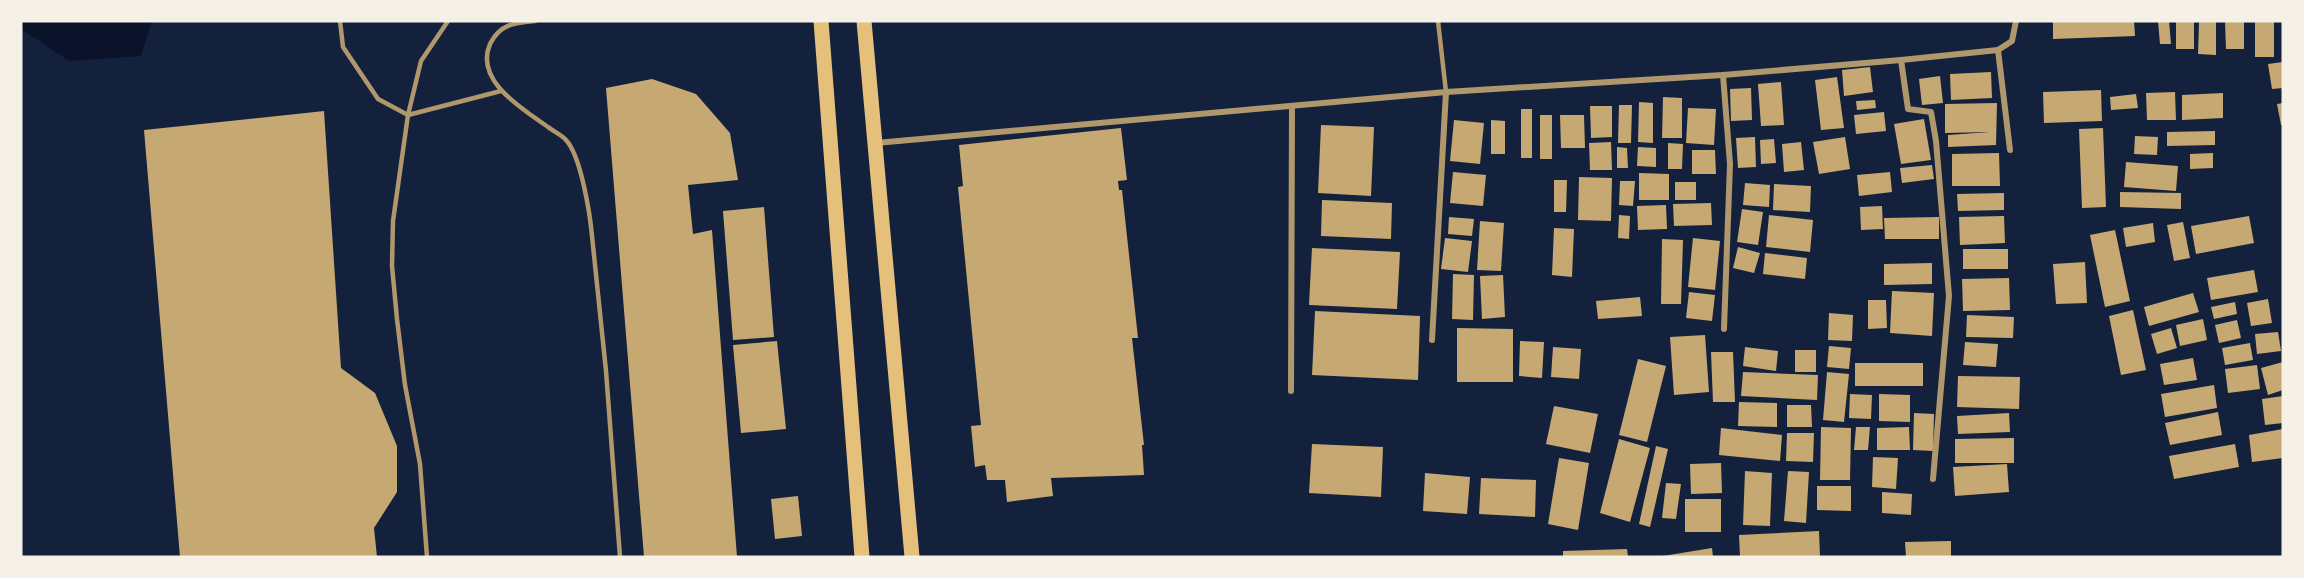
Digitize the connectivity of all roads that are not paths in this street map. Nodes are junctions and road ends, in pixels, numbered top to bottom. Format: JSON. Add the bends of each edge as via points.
{"nodes":[{"id":1,"x":340,"y":21,"type":"edge"},
{"id":2,"x":448,"y":21,"type":"edge"},
{"id":3,"x":535,"y":21,"type":"edge"},
{"id":4,"x":821,"y":21,"type":"edge"},
{"id":5,"x":864,"y":21,"type":"edge"},
{"id":6,"x":1438,"y":21,"type":"edge"},
{"id":7,"x":2016,"y":21,"type":"edge"},
{"id":8,"x":1998,"y":50,"type":"junction"},
{"id":9,"x":1901,"y":60,"type":"junction"},
{"id":10,"x":1723,"y":75,"type":"junction"},
{"id":11,"x":501,"y":90,"type":"junction"},
{"id":12,"x":1446,"y":92,"type":"junction"},
{"id":13,"x":1292,"y":106,"type":"junction"},
{"id":14,"x":408,"y":115,"type":"junction"},
{"id":15,"x":876,"y":143,"type":"junction"},
{"id":16,"x":2010,"y":150,"type":"dead end"},
{"id":17,"x":1724,"y":329,"type":"dead end"},
{"id":18,"x":1432,"y":340,"type":"dead end"},
{"id":19,"x":1291,"y":392,"type":"dead end"},
{"id":20,"x":1932,"y":479,"type":"dead end"},
{"id":21,"x":427,"y":557,"type":"edge"},
{"id":22,"x":620,"y":557,"type":"edge"},
{"id":23,"x":862,"y":557,"type":"edge"},
{"id":24,"x":912,"y":557,"type":"edge"}],
"edges":[{"from":1,"to":14,"type":"lane","via":[[343,47],[378,99]]},
{"from":2,"to":14,"type":"lane","via":[[421,61]]},
{"from":3,"to":11,"type":"lane","via":[[514,23],[496,33],[487,51],[487,69]]},
{"from":4,"to":23,"type":"main road"},
{"from":5,"to":15,"type":"main road"},
{"from":6,"to":12,"type":"lane"},
{"from":7,"to":8,"type":"street","via":[[2012,41]]},
{"from":8,"to":9,"type":"street"},
{"from":8,"to":16,"type":"street"},
{"from":9,"to":10,"type":"street"},
{"from":9,"to":20,"type":"street","via":[[1908,110],[1930,112],[1936,141],[1949,296]]},
{"from":10,"to":12,"type":"street"},
{"from":10,"to":17,"type":"street","via":[[1730,164]]},
{"from":11,"to":14,"type":"lane"},
{"from":11,"to":22,"type":"lane","via":[[567,140],[578,166],[590,215]]},
{"from":12,"to":13,"type":"street"},
{"from":12,"to":18,"type":"street"},
{"from":13,"to":15,"type":"street"},
{"from":13,"to":19,"type":"street"},
{"from":14,"to":21,"type":"lane","via":[[393,221],[392,266],[405,384],[420,464]]},
{"from":15,"to":24,"type":"main road"}]}
